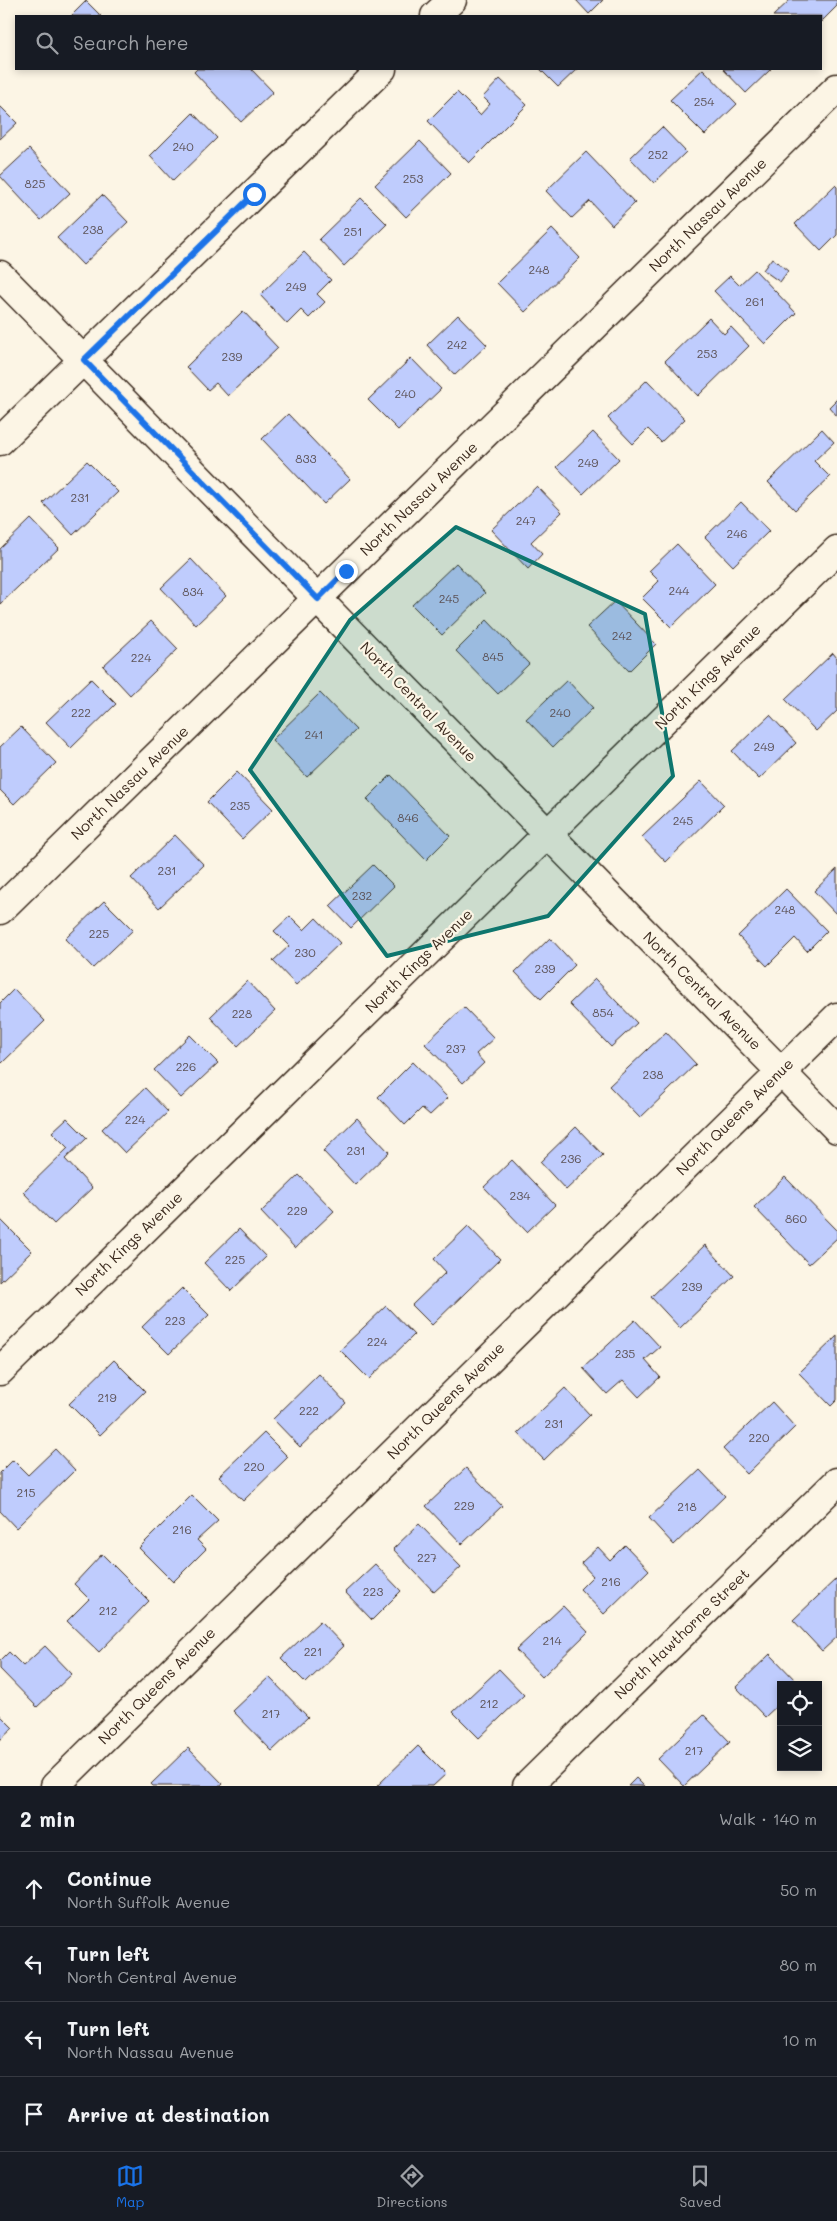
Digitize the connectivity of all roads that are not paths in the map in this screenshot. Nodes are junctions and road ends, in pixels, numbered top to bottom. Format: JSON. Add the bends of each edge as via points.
{"nodes":[{"id":1,"x":452,"y":0,"type":"edge"},
{"id":2,"x":437,"y":15,"type":"edge"},
{"id":3,"x":381,"y":70,"type":"edge"},
{"id":4,"x":837,"y":88,"type":"edge"},
{"id":5,"x":0,"y":275,"type":"edge"},
{"id":6,"x":84,"y":360,"type":"junction"},
{"id":7,"x":0,"y":441,"type":"edge"},
{"id":8,"x":837,"y":550,"type":"edge"},
{"id":9,"x":318,"y":599,"type":"junction"},
{"id":10,"x":548,"y":834,"type":"junction"},
{"id":11,"x":0,"y":910,"type":"edge"},
{"id":12,"x":837,"y":1017,"type":"edge"},
{"id":13,"x":781,"y":1072,"type":"junction"},
{"id":14,"x":837,"y":1129,"type":"edge"},
{"id":15,"x":0,"y":1371,"type":"edge"},
{"id":16,"x":837,"y":1482,"type":"edge"},
{"id":17,"x":55,"y":1786,"type":"edge"},
{"id":18,"x":527,"y":1786,"type":"edge"}],
"edges":[{"from":1,"to":2,"type":"street"},
{"from":3,"to":6,"type":"street"},
{"from":4,"to":9,"type":"street","name":"North Nassau Avenue"},
{"from":5,"to":6,"type":"street","name":"North Central Avenue"},
{"from":6,"to":7,"type":"street"},
{"from":6,"to":9,"type":"street","name":"North Central Avenue"},
{"from":8,"to":10,"type":"street","name":"North Kings Avenue"},
{"from":9,"to":10,"type":"street","name":"North Central Avenue"},
{"from":9,"to":11,"type":"street","name":"North Nassau Avenue"},
{"from":10,"to":13,"type":"street","name":"North Central Avenue"},
{"from":10,"to":15,"type":"street","name":"North Kings Avenue"},
{"from":12,"to":13,"type":"street","name":"North Queens Avenue"},
{"from":13,"to":14,"type":"street","name":"North Central Avenue"},
{"from":13,"to":17,"type":"street","name":"North Queens Avenue"},
{"from":16,"to":18,"type":"street","name":"North Hawthorne Street"}]}
